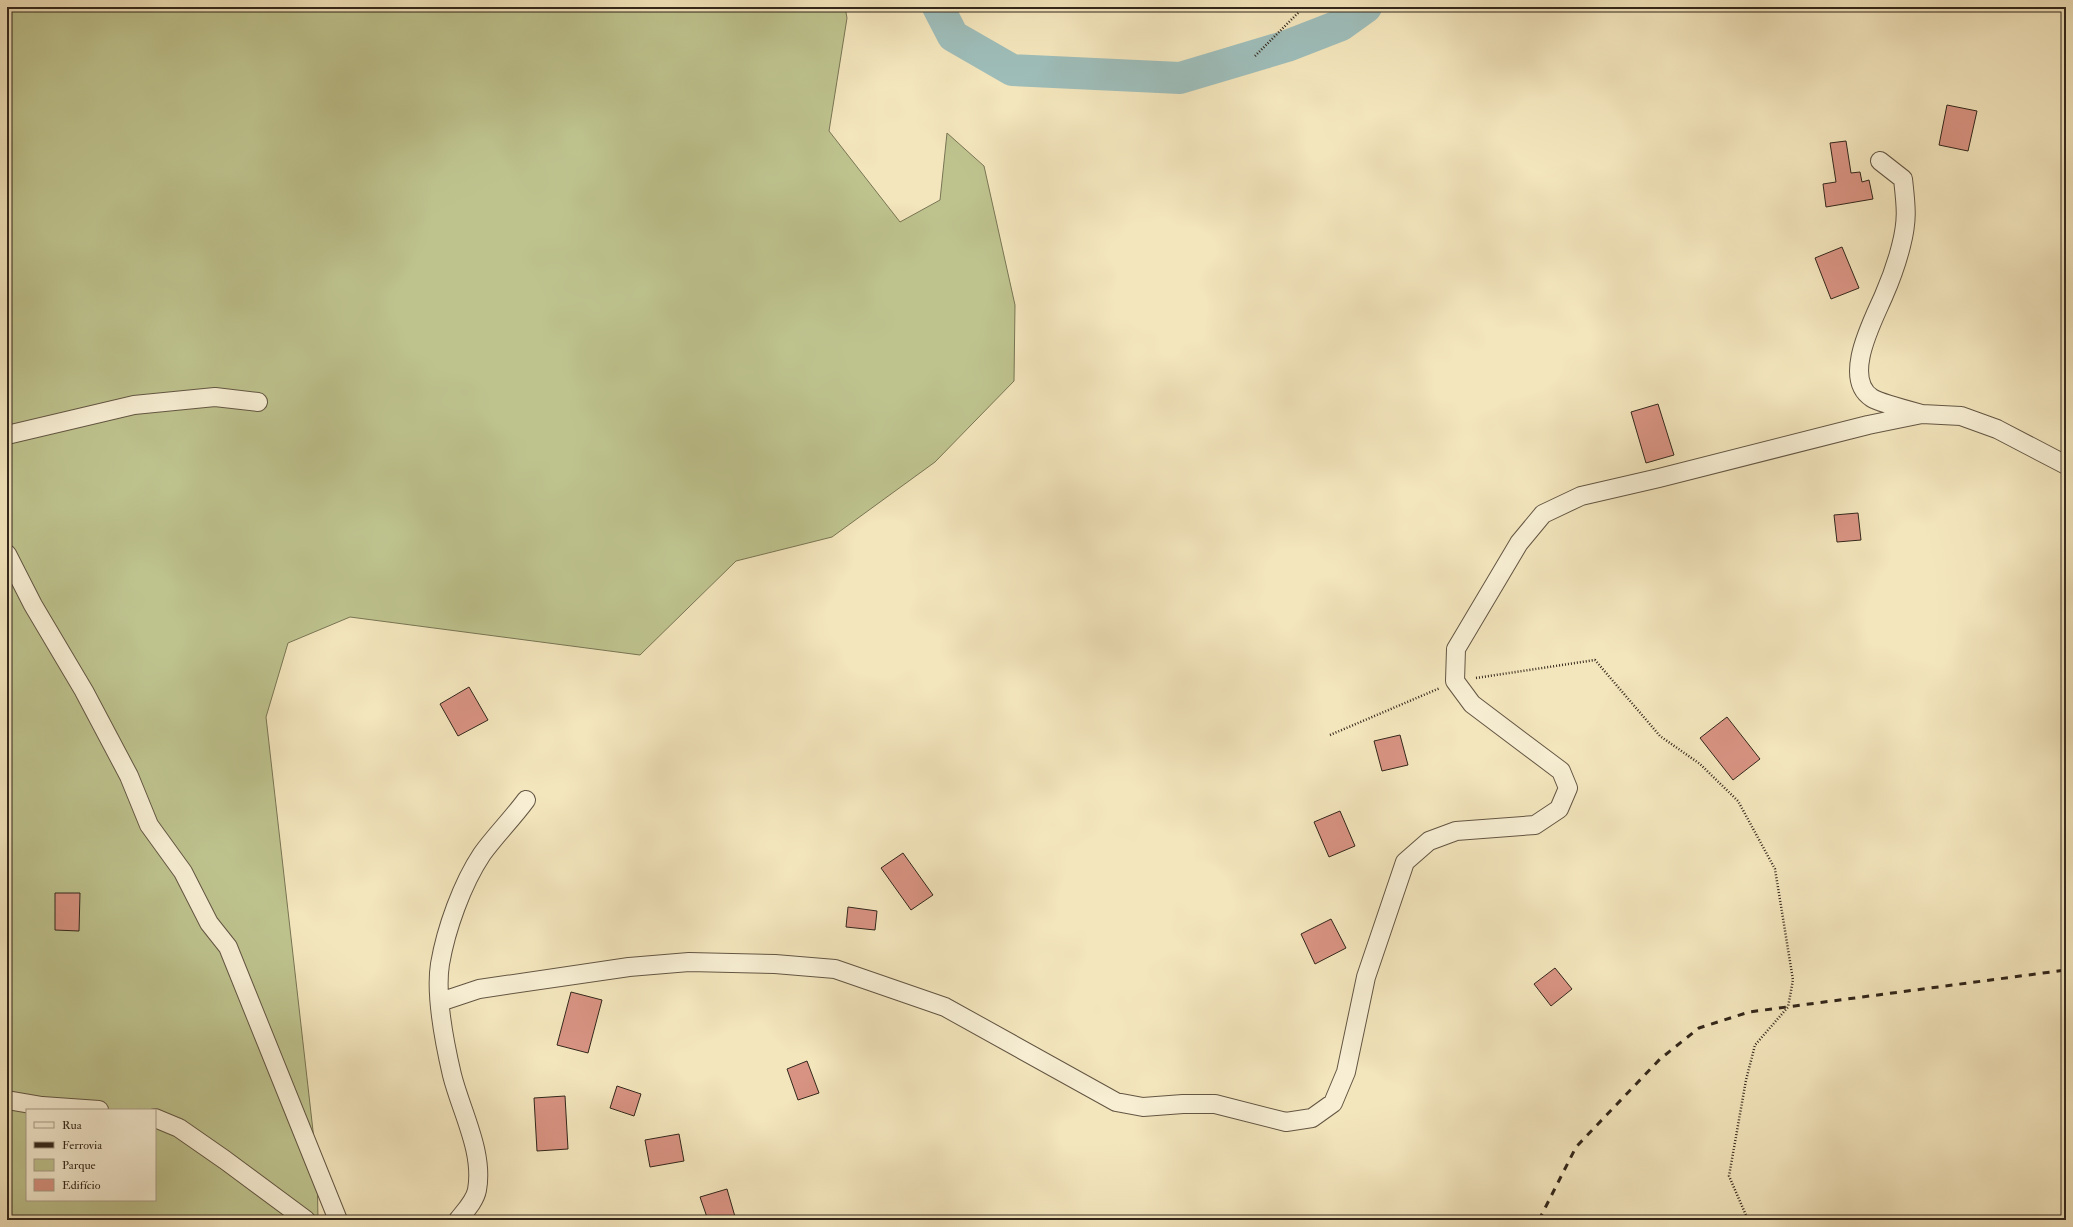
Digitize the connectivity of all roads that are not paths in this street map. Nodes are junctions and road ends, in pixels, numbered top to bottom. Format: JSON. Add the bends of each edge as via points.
{"nodes":[{"id":1,"x":1880,"y":161,"type":"dead end"},
{"id":2,"x":258,"y":402,"type":"dead end"},
{"id":3,"x":1922,"y":414,"type":"junction"},
{"id":4,"x":7,"y":435,"type":"edge"},
{"id":5,"x":2066,"y":465,"type":"edge"},
{"id":6,"x":7,"y":554,"type":"edge"},
{"id":7,"x":526,"y":800,"type":"dead end"},
{"id":8,"x":440,"y":1002,"type":"junction"},
{"id":9,"x":7,"y":1100,"type":"edge"},
{"id":10,"x":85,"y":1109,"type":"edge"},
{"id":11,"x":156,"y":1118,"type":"edge"},
{"id":12,"x":306,"y":1220,"type":"edge"},
{"id":13,"x":338,"y":1220,"type":"edge"},
{"id":14,"x":458,"y":1220,"type":"edge"}],
"edges":[{"from":1,"to":3,"type":"street","via":[[1903,179],[1907,217],[1901,247],[1859,361],[1860,382],[1872,398]]},
{"from":2,"to":4,"type":"street","via":[[215,397],[134,405]]},
{"from":3,"to":5,"type":"street","via":[[1962,416],[1997,429]]},
{"from":3,"to":8,"type":"street","via":[[1581,496],[1543,514],[1519,543],[1456,649],[1455,681],[1472,704],[1560,771],[1568,788],[1559,809],[1536,825],[1456,831],[1429,841],[1405,862],[1366,977],[1346,1072],[1333,1104],[1312,1118],[1286,1122],[1215,1104],[1143,1107],[1116,1102],[945,1007],[836,969],[775,964],[689,962],[629,967],[478,989]]},
{"from":6,"to":13,"type":"street","via":[[33,605],[84,691],[125,770],[149,825],[182,872],[209,923],[228,947]]},
{"from":7,"to":8,"type":"street","via":[[482,855],[467,881],[450,923],[440,965]]},
{"from":8,"to":14,"type":"street","via":[[452,1076],[465,1113],[478,1165],[477,1191],[470,1206]]},
{"from":9,"to":10,"type":"street"},
{"from":11,"to":12,"type":"street","via":[[179,1128]]}]}
